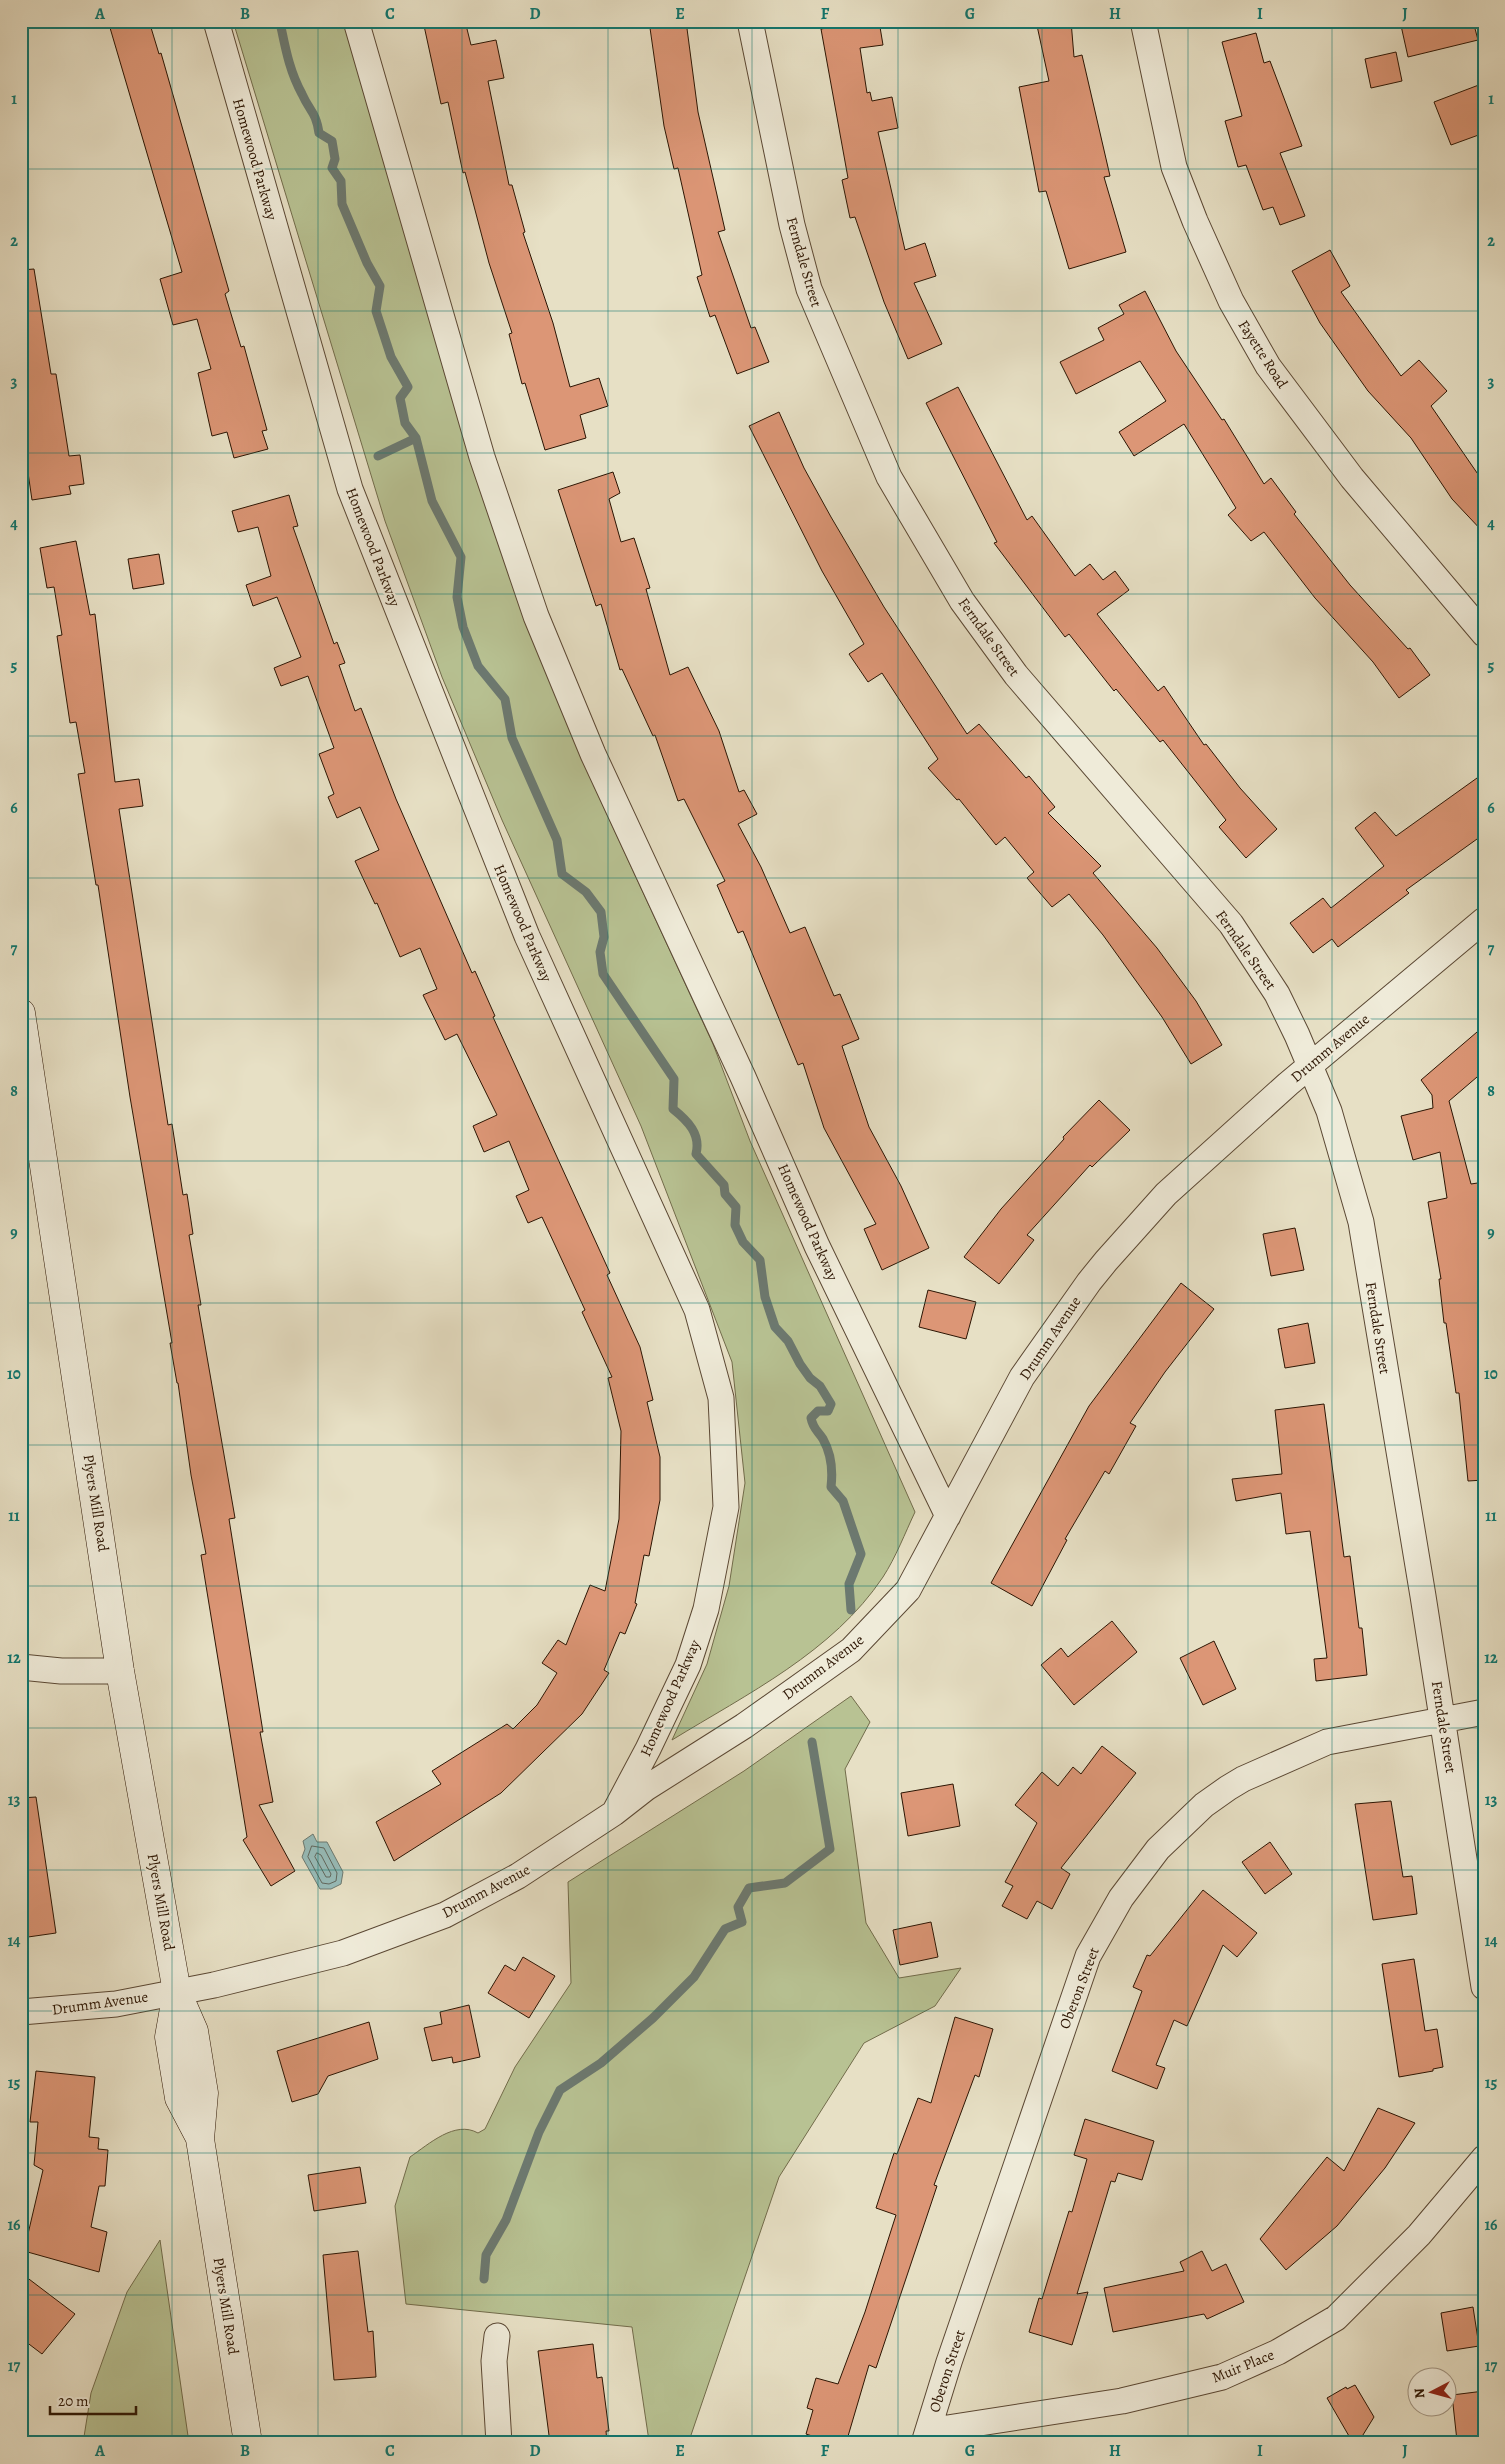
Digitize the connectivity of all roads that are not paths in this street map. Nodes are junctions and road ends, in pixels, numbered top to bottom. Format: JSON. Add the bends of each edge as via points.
{"nodes":[{"id":1,"x":216,"y":21,"type":"edge"},
{"id":2,"x":356,"y":21,"type":"edge"},
{"id":3,"x":750,"y":21,"type":"edge"},
{"id":4,"x":1143,"y":21,"type":"edge"},
{"id":5,"x":1484,"y":634,"type":"edge"},
{"id":6,"x":1484,"y":920,"type":"edge"},
{"id":7,"x":21,"y":1013,"type":"edge"},
{"id":8,"x":1310,"y":1065,"type":"junction"},
{"id":9,"x":948,"y":1516,"type":"junction"},
{"id":10,"x":21,"y":1668,"type":"edge"},
{"id":11,"x":120,"y":1672,"type":"junction"},
{"id":12,"x":1484,"y":1712,"type":"edge"},
{"id":13,"x":1442,"y":1718,"type":"junction"},
{"id":14,"x":614,"y":1813,"type":"junction"},
{"id":15,"x":1484,"y":1987,"type":"edge"},
{"id":16,"x":177,"y":1992,"type":"junction"},
{"id":17,"x":21,"y":2012,"type":"edge"},
{"id":18,"x":1484,"y":2158,"type":"edge"},
{"id":19,"x":497,"y":2336,"type":"dead end"},
{"id":20,"x":926,"y":2437,"type":"edge"},
{"id":21,"x":248,"y":2443,"type":"edge"},
{"id":22,"x":499,"y":2443,"type":"edge"}],
"edges":[{"from":1,"to":14,"type":"street","name":"Homewood Parkway","via":[[350,490],[526,936],[697,1310],[721,1398],[726,1507],[706,1610],[688,1665]]},
{"from":2,"to":9,"type":"street","name":"Homewood Parkway","via":[[485,466],[562,683],[817,1246]]},
{"from":3,"to":8,"type":"street","name":"Ferndale Street","via":[[792,225],[809,289],[889,477],[962,601],[1016,676],[1231,924],[1276,994]]},
{"from":4,"to":5,"type":"street","name":"Fayette Road","via":[[1174,167],[1231,301],[1268,366],[1352,478]]},
{"from":6,"to":8,"type":"street","name":"Drumm Avenue"},
{"from":7,"to":11,"type":"street","name":"Plyers Mill Road"},
{"from":8,"to":9,"type":"street","name":"Drumm Avenue","via":[[1166,1194],[1089,1282],[1022,1378]]},
{"from":8,"to":13,"type":"street","name":"Ferndale Street","via":[[1329,1111],[1361,1222]]},
{"from":9,"to":14,"type":"street","name":"Drumm Avenue","via":[[908,1590],[851,1650]]},
{"from":10,"to":11,"type":"street"},
{"from":11,"to":16,"type":"street","name":"Plyers Mill Road"},
{"from":12,"to":13,"type":"street","name":"Oberon Street"},
{"from":13,"to":15,"type":"street","name":"Ferndale Street"},
{"from":13,"to":20,"type":"street","name":"Oberon Street","via":[[1327,1742],[1243,1779],[1204,1805],[1158,1849],[1121,1898],[1088,1956]]},
{"from":14,"to":16,"type":"street","name":"Drumm Avenue","via":[[518,1876],[445,1915],[343,1953]]},
{"from":16,"to":17,"type":"street","name":"Drumm Avenue","via":[[116,2004]]},
{"from":16,"to":21,"type":"street","name":"Plyers Mill Road","via":[[168,2037],[179,2098],[200,2139]]},
{"from":18,"to":20,"type":"street","name":"Muir Place","via":[[1420,2235],[1336,2318],[1278,2352],[1222,2377],[1122,2401]]},
{"from":19,"to":22,"type":"street","via":[[494,2361]]}]}
